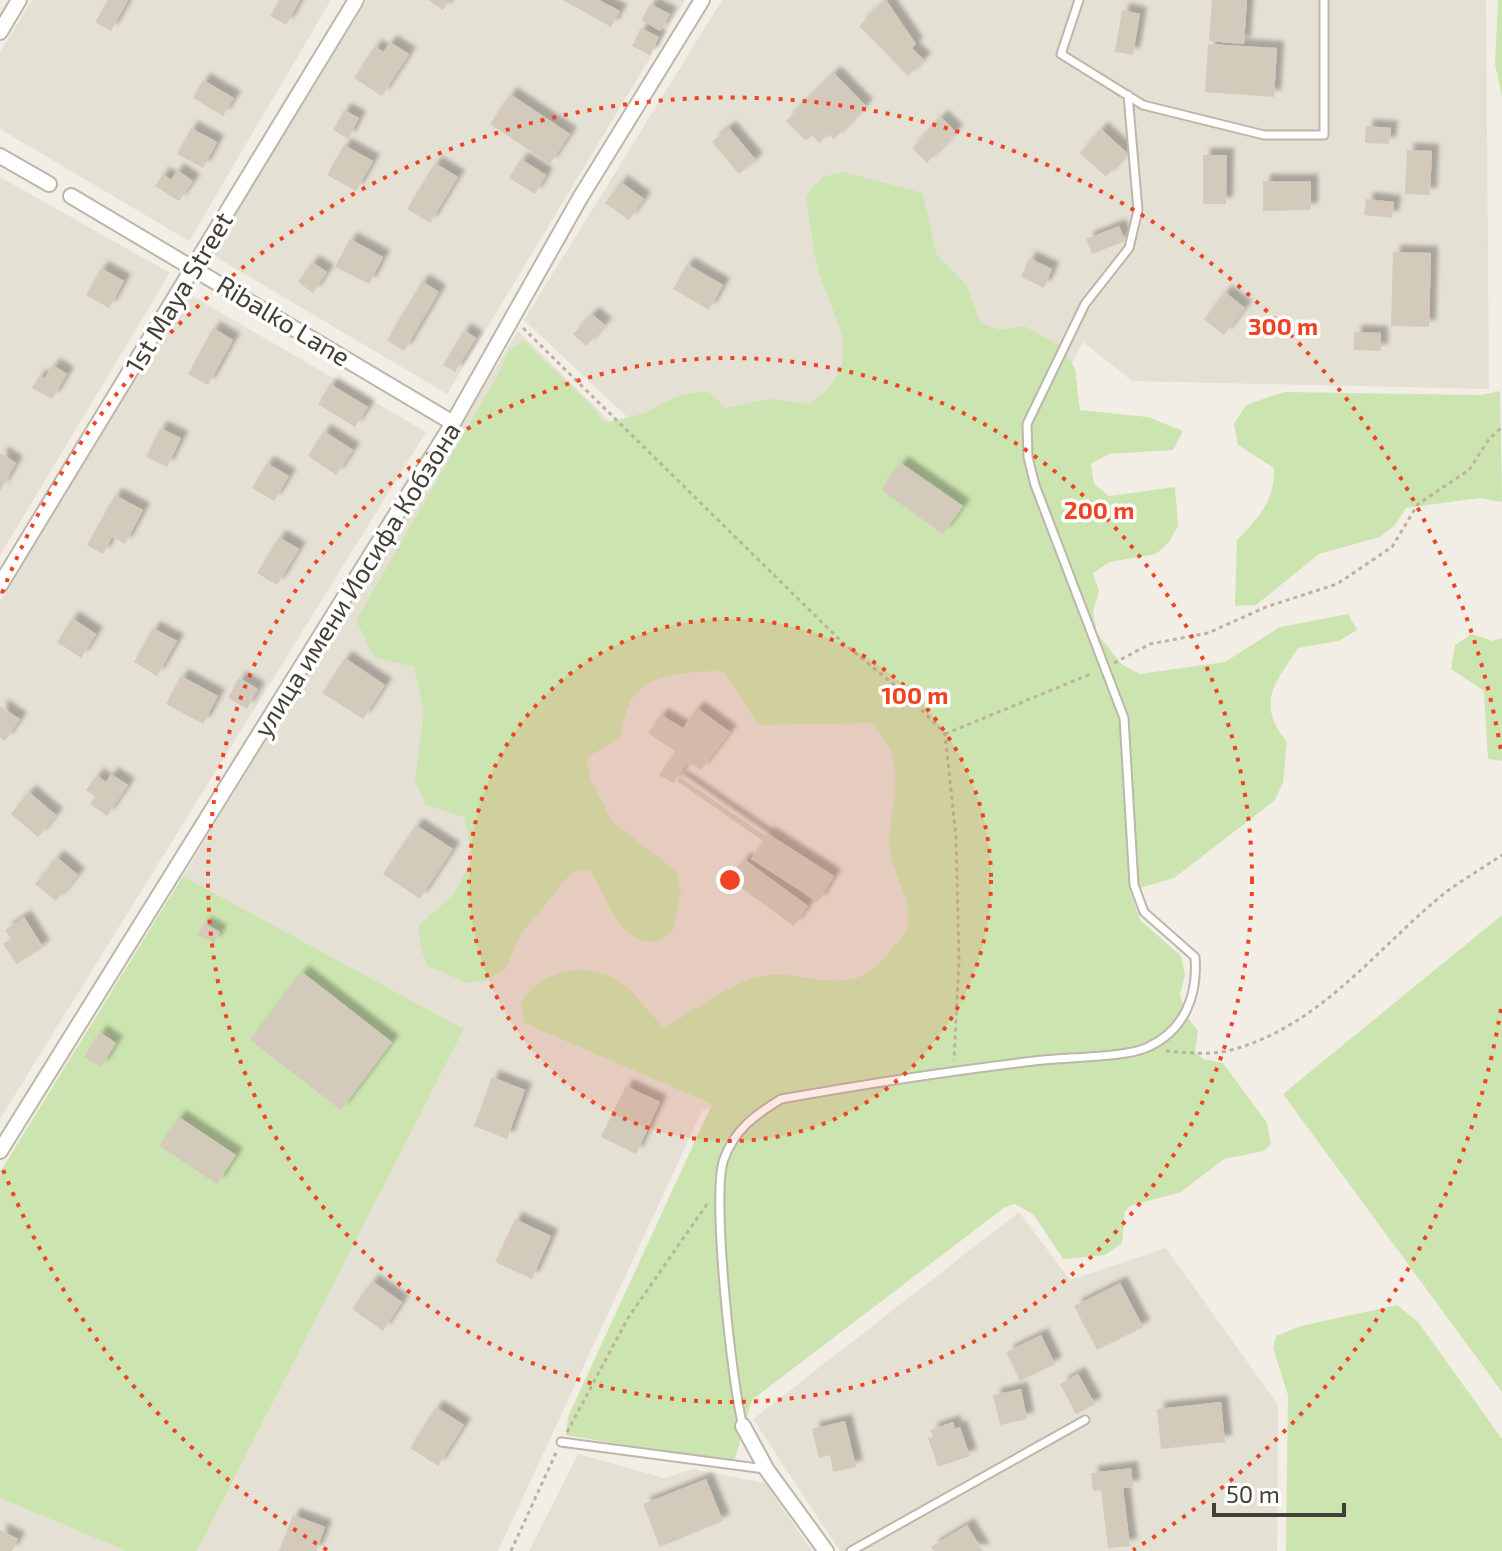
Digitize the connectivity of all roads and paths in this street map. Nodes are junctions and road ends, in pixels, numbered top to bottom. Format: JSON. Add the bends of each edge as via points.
{"nodes":[{"id":1,"x":19,"y":0,"type":"edge"},
{"id":2,"x":356,"y":0,"type":"edge"},
{"id":3,"x":702,"y":0,"type":"edge"},
{"id":4,"x":1079,"y":0,"type":"edge"},
{"id":5,"x":1324,"y":0,"type":"edge"},
{"id":6,"x":0,"y":32,"type":"edge"},
{"id":7,"x":1128,"y":95,"type":"junction"},
{"id":8,"x":0,"y":156,"type":"edge"},
{"id":9,"x":49,"y":184,"type":"dead end"},
{"id":10,"x":71,"y":196,"type":"dead end"},
{"id":11,"x":194,"y":266,"type":"junction"},
{"id":12,"x":514,"y":319,"type":"junction"},
{"id":13,"x":453,"y":423,"type":"junction"},
{"id":14,"x":1502,"y":427,"type":"edge"},
{"id":15,"x":0,"y":585,"type":"edge"},
{"id":16,"x":1106,"y":668,"type":"junction"},
{"id":17,"x":945,"y":734,"type":"junction"},
{"id":18,"x":1502,"y":855,"type":"edge"},
{"id":19,"x":1146,"y":1049,"type":"junction"},
{"id":20,"x":953,"y":1072,"type":"junction"},
{"id":21,"x":0,"y":1151,"type":"edge"},
{"id":22,"x":721,"y":1183,"type":"junction"},
{"id":23,"x":1085,"y":1420,"type":"dead end"},
{"id":24,"x":743,"y":1426,"type":"joint"},
{"id":25,"x":561,"y":1442,"type":"junction"},
{"id":26,"x":767,"y":1470,"type":"junction"},
{"id":27,"x":511,"y":1551,"type":"edge"},
{"id":28,"x":826,"y":1551,"type":"edge"},
{"id":29,"x":851,"y":1551,"type":"edge"}],
"edges":[{"from":1,"to":6,"type":"street"},
{"from":2,"to":11,"type":"street","name":"1st Maya Street"},
{"from":3,"to":12,"type":"street","name":"улица имени Иосифа Кобзона","via":[[580,198]]},
{"from":4,"to":7,"type":"lane","via":[[1061,54]]},
{"from":5,"to":7,"type":"lane","via":[[1324,135],[1264,135],[1143,105]]},
{"from":7,"to":16,"type":"lane","via":[[1138,210],[1129,248],[1085,304],[1027,424],[1035,485]]},
{"from":8,"to":9,"type":"street"},
{"from":10,"to":11,"type":"street","name":"Ribalko Lane"},
{"from":11,"to":13,"type":"street","name":"Ribalko Lane"},
{"from":11,"to":15,"type":"street","name":"1st Maya Street"},
{"from":12,"to":13,"type":"street","name":"улица имени Иосифа Кобзона"},
{"from":12,"to":17,"type":"path","via":[[843,643]]},
{"from":13,"to":21,"type":"street","name":"улица имени Иосифа Кобзона"},
{"from":14,"to":16,"type":"path","via":[[1469,470],[1418,504],[1392,547],[1337,584],[1208,633],[1150,644]]},
{"from":16,"to":17,"type":"path"},
{"from":16,"to":19,"type":"lane","via":[[1124,718],[1134,885],[1144,912],[1195,957],[1197,983],[1190,1004],[1172,1032]]},
{"from":17,"to":20,"type":"path","via":[[957,853]]},
{"from":18,"to":19,"type":"path","via":[[1447,892],[1292,1026],[1237,1049],[1201,1054]]},
{"from":19,"to":20,"type":"lane"},
{"from":20,"to":22,"type":"lane","via":[[781,1099],[745,1121],[723,1160]]},
{"from":22,"to":24,"type":"lane","via":[[728,1311]]},
{"from":22,"to":25,"type":"path","via":[[628,1318]]},
{"from":23,"to":29,"type":"lane"},
{"from":24,"to":26,"type":"street"},
{"from":25,"to":26,"type":"lane"},
{"from":25,"to":27,"type":"path"},
{"from":26,"to":28,"type":"street"}]}
